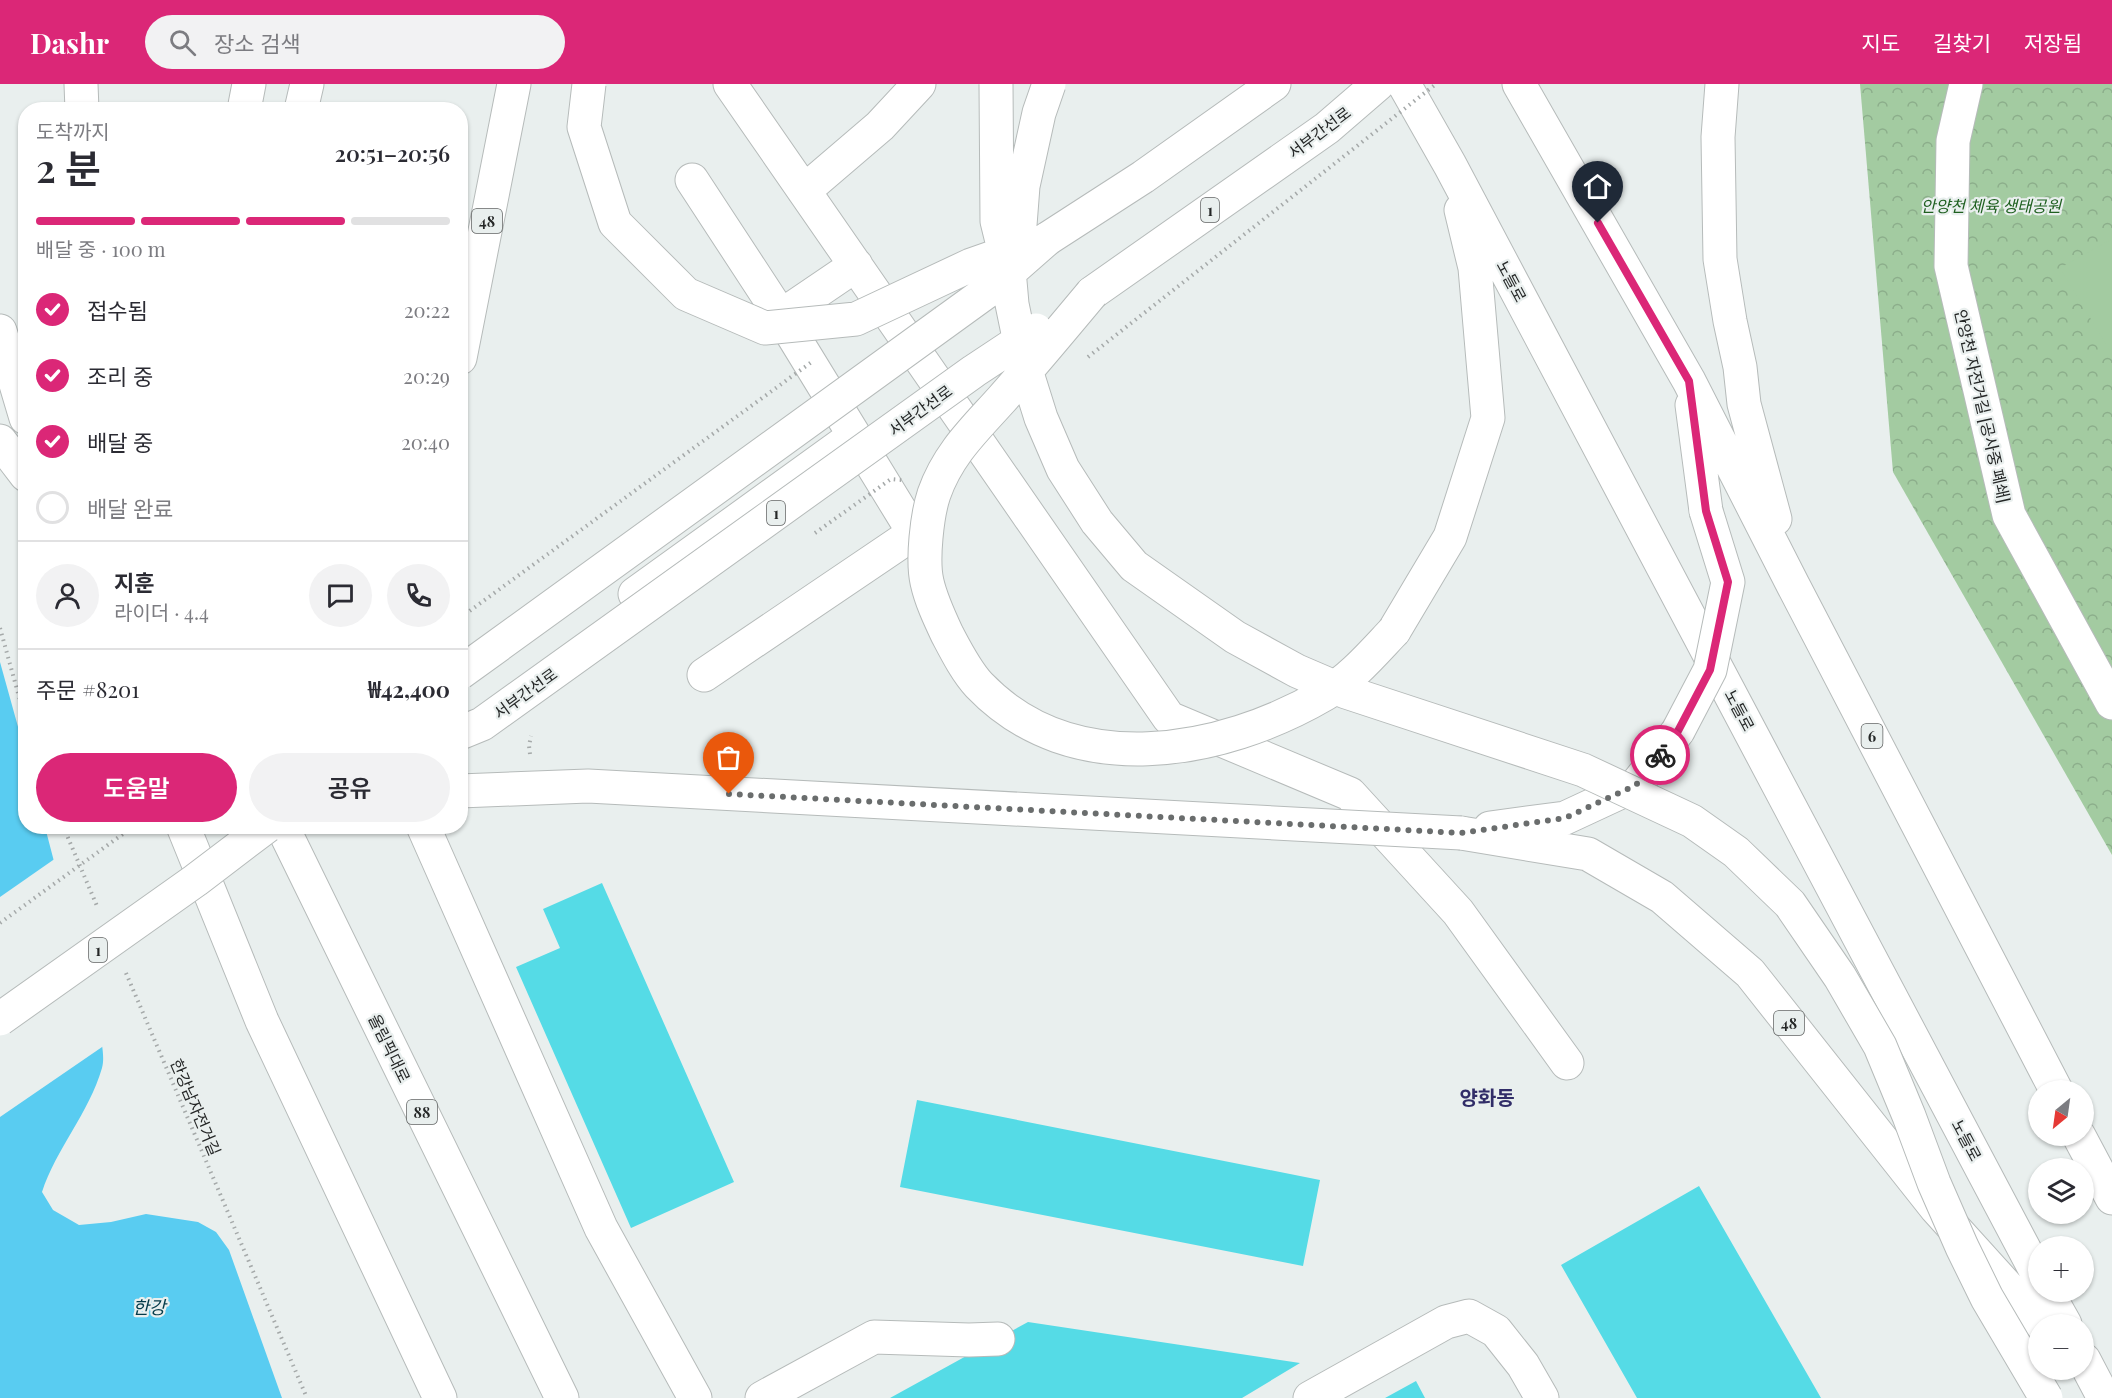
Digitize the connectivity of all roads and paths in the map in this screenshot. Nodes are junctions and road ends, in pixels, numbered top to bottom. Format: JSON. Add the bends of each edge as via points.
{"nodes":[{"id":1,"x":81,"y":84,"type":"edge"},
{"id":2,"x":249,"y":84,"type":"edge"},
{"id":3,"x":307,"y":84,"type":"edge"},
{"id":4,"x":514,"y":84,"type":"edge"},
{"id":5,"x":589,"y":84,"type":"edge"},
{"id":6,"x":730,"y":84,"type":"edge"},
{"id":7,"x":919,"y":84,"type":"edge"},
{"id":8,"x":996,"y":84,"type":"edge"},
{"id":9,"x":1049,"y":84,"type":"edge"},
{"id":10,"x":1274,"y":84,"type":"edge"},
{"id":11,"x":1378,"y":84,"type":"edge"},
{"id":12,"x":1404,"y":84,"type":"edge"},
{"id":13,"x":1436,"y":84,"type":"edge"},
{"id":14,"x":1519,"y":84,"type":"edge"},
{"id":15,"x":1722,"y":84,"type":"edge"},
{"id":16,"x":1966,"y":84,"type":"edge"},
{"id":17,"x":82,"y":102,"type":"edge"},
{"id":18,"x":246,"y":102,"type":"edge"},
{"id":19,"x":303,"y":102,"type":"edge"},
{"id":20,"x":1450,"y":165,"type":"junction"},
{"id":21,"x":692,"y":180,"type":"dead end"},
{"id":22,"x":804,"y":191,"type":"junction"},
{"id":23,"x":1047,"y":239,"type":"junction"},
{"id":24,"x":856,"y":265,"type":"junction"},
{"id":25,"x":1009,"y":270,"type":"junction"},
{"id":26,"x":1092,"y":293,"type":"junction"},
{"id":27,"x":781,"y":316,"type":"junction"},
{"id":28,"x":468,"y":317,"type":"edge"},
{"id":29,"x":830,"y":322,"type":"junction"},
{"id":30,"x":0,"y":331,"type":"edge"},
{"id":31,"x":1083,"y":361,"type":"dead end"},
{"id":32,"x":1689,"y":381,"type":"junction"},
{"id":33,"x":18,"y":391,"type":"edge"},
{"id":34,"x":854,"y":436,"type":"junction"},
{"id":35,"x":0,"y":441,"type":"edge"},
{"id":36,"x":18,"y":465,"type":"edge"},
{"id":37,"x":1792,"y":585,"type":"junction"},
{"id":38,"x":635,"y":594,"type":"dead end"},
{"id":39,"x":468,"y":612,"type":"edge"},
{"id":40,"x":0,"y":628,"type":"edge"},
{"id":41,"x":468,"y":667,"type":"edge"},
{"id":42,"x":704,"y":675,"type":"dead end"},
{"id":43,"x":18,"y":693,"type":"edge"},
{"id":44,"x":2112,"y":703,"type":"edge"},
{"id":45,"x":468,"y":730,"type":"edge"},
{"id":46,"x":468,"y":791,"type":"edge"},
{"id":47,"x":1461,"y":833,"type":"junction"},
{"id":48,"x":66,"y":834,"type":"edge"},
{"id":49,"x":123,"y":834,"type":"edge"},
{"id":50,"x":186,"y":834,"type":"edge"},
{"id":51,"x":256,"y":834,"type":"edge"},
{"id":52,"x":286,"y":834,"type":"edge"},
{"id":53,"x":427,"y":834,"type":"edge"},
{"id":54,"x":100,"y":914,"type":"dead end"},
{"id":55,"x":0,"y":923,"type":"edge"},
{"id":56,"x":123,"y":968,"type":"dead end"},
{"id":57,"x":0,"y":1019,"type":"edge"},
{"id":58,"x":1567,"y":1064,"type":"dead end"},
{"id":59,"x":2051,"y":1080,"type":"edge"},
{"id":60,"x":2084,"y":1146,"type":"edge"},
{"id":61,"x":2112,"y":1198,"type":"edge"},
{"id":62,"x":2028,"y":1256,"type":"edge"},
{"id":63,"x":2031,"y":1314,"type":"edge"},
{"id":64,"x":998,"y":1339,"type":"dead end"},
{"id":65,"x":307,"y":1398,"type":"edge"},
{"id":66,"x":440,"y":1398,"type":"edge"},
{"id":67,"x":562,"y":1398,"type":"edge"},
{"id":68,"x":695,"y":1398,"type":"edge"},
{"id":69,"x":762,"y":1398,"type":"edge"},
{"id":70,"x":1310,"y":1398,"type":"edge"},
{"id":71,"x":1542,"y":1398,"type":"edge"},
{"id":72,"x":2046,"y":1398,"type":"edge"}],
"edges":[{"from":1,"to":17,"type":"main road"},
{"from":2,"to":18,"type":"main road"},
{"from":3,"to":19,"type":"main road"},
{"from":4,"to":28,"type":"main road","number":"48"},
{"from":5,"to":29,"type":"main road","bridge":true,"via":[[584,127],[615,223],[686,294],[765,328]]},
{"from":6,"to":22,"type":"main road"},
{"from":7,"to":22,"type":"main road","via":[[880,126]]},
{"from":8,"to":25,"type":"main road","bridge":true,"via":[[997,221]]},
{"from":9,"to":25,"type":"main road","bridge":true,"via":[[1023,186],[1020,225]]},
{"from":10,"to":23,"type":"main road"},
{"from":11,"to":26,"type":"main road","name":"서부간선로","number":"1","via":[[1328,128]]},
{"from":12,"to":20,"type":"main road","name":"노들로"},
{"from":13,"to":31,"type":"path","bridge":true},
{"from":14,"to":32,"type":"main road","number":"6"},
{"from":15,"to":37,"type":"main road","via":[[1718,137],[1720,259],[1744,404]]},
{"from":16,"to":44,"type":"main road","name":"안양천 자전거길 [공사중 폐쇄]","via":[[1953,141],[1951,266],[1990,436],[2009,515]]},
{"from":20,"to":26,"type":"main road","bridge":true,"via":[[1475,268],[1488,418],[1450,537],[1394,631],[1356,670],[1303,706],[1224,739],[1134,750],[1095,747],[1052,735],[1012,713],[979,685],[956,653],[927,580],[926,539],[933,496],[946,468],[970,431]]},
{"from":20,"to":62,"type":"main road","name":"노들로"},
{"from":21,"to":27,"type":"main road"},
{"from":22,"to":24,"type":"main road"},
{"from":23,"to":29,"type":"main road","bridge":true,"via":[[971,265],[856,319]]},
{"from":23,"to":41,"type":"main road","bridge":true,"via":[[989,290]]},
{"from":24,"to":27,"type":"main road"},
{"from":24,"to":58,"type":"main road","via":[[1169,718],[1350,794],[1458,912]]},
{"from":25,"to":72,"type":"main road","bridge":true,"via":[[1025,367],[1041,418],[1063,469],[1097,522],[1134,566],[1235,637],[1297,671],[1346,692],[1583,770],[1692,821],[1736,852],[1790,904],[1840,977],[1880,1046],[1962,1247]]},
{"from":26,"to":45,"type":"main road","name":"서부간선로","number":"1","bridge":true,"via":[[975,371],[482,724]]},
{"from":27,"to":34,"type":"main road"},
{"from":29,"to":39,"type":"path","bridge":true,"via":[[827,350]]},
{"from":30,"to":33,"type":"main road"},
{"from":32,"to":37,"type":"main road","number":"6"},
{"from":32,"to":47,"type":"main road","bridge":true,"via":[[1706,511],[1728,582],[1710,670],[1678,731],[1636,785],[1565,818]]},
{"from":34,"to":38,"type":"main road"},
{"from":34,"to":42,"type":"main road","via":[[914,533]]},
{"from":35,"to":36,"type":"main road"},
{"from":37,"to":59,"type":"main road","number":"6"},
{"from":40,"to":43,"type":"path"},
{"from":46,"to":47,"type":"main road","number":"48","bridge":true,"via":[[588,786]]},
{"from":47,"to":63,"type":"main road","number":"48","via":[[1588,854],[1662,897],[1750,973],[1936,1208]]},
{"from":48,"to":54,"type":"path"},
{"from":49,"to":55,"type":"path","bridge":true},
{"from":50,"to":66,"type":"main road","via":[[262,1021]]},
{"from":51,"to":57,"type":"main road","number":"1","bridge":true},
{"from":52,"to":67,"type":"main road","name":"올림픽대로","number":"88"},
{"from":53,"to":68,"type":"main road","via":[[601,1228]]},
{"from":56,"to":65,"type":"path","name":"한강남자전거길"},
{"from":60,"to":61,"type":"main road"},
{"from":64,"to":69,"type":"main road","via":[[874,1337]]},
{"from":70,"to":71,"type":"main road","via":[[1446,1322],[1469,1316],[1496,1331],[1523,1365]]}]}
